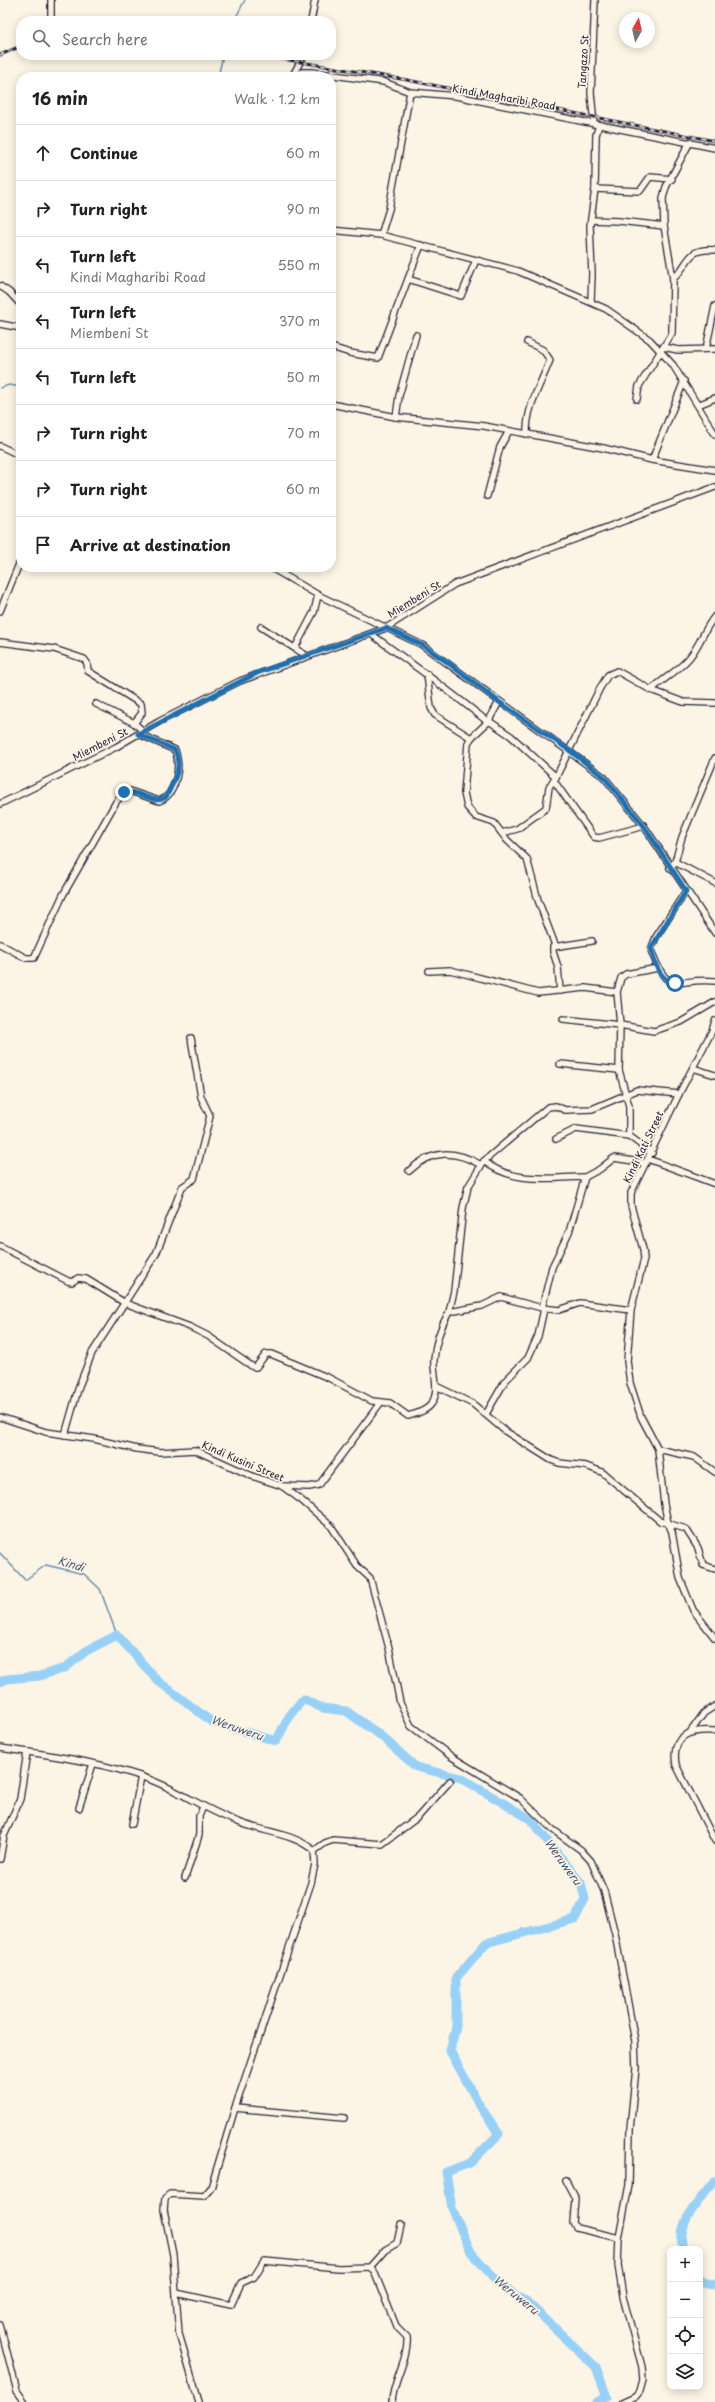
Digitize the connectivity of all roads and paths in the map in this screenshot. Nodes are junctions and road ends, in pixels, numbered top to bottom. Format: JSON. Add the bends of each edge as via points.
{"nodes":[{"id":1,"x":51,"y":0,"type":"edge"},
{"id":2,"x":315,"y":0,"type":"edge"},
{"id":3,"x":596,"y":0,"type":"edge"},
{"id":4,"x":51,"y":16,"type":"edge"},
{"id":5,"x":312,"y":16,"type":"edge"},
{"id":6,"x":301,"y":60,"type":"edge"},
{"id":7,"x":294,"y":72,"type":"edge"},
{"id":8,"x":336,"y":75,"type":"edge"},
{"id":9,"x":410,"y":92,"type":"junction"},
{"id":10,"x":596,"y":124,"type":"junction"},
{"id":11,"x":690,"y":142,"type":"junction"},
{"id":12,"x":715,"y":148,"type":"edge"},
{"id":13,"x":672,"y":179,"type":"junction"},
{"id":14,"x":595,"y":189,"type":"junction"},
{"id":15,"x":591,"y":220,"type":"junction"},
{"id":16,"x":664,"y":226,"type":"junction"},
{"id":17,"x":336,"y":230,"type":"edge"},
{"id":18,"x":381,"y":235,"type":"junction"},
{"id":19,"x":421,"y":245,"type":"junction"},
{"id":20,"x":715,"y":250,"type":"edge"},
{"id":21,"x":476,"y":260,"type":"junction"},
{"id":22,"x":673,"y":278,"type":"junction"},
{"id":23,"x":408,"y":279,"type":"junction"},
{"id":24,"x":0,"y":286,"type":"edge"},
{"id":25,"x":16,"y":300,"type":"edge"},
{"id":26,"x":591,"y":301,"type":"junction"},
{"id":27,"x":715,"y":306,"type":"edge"},
{"id":28,"x":0,"y":324,"type":"edge"},
{"id":29,"x":16,"y":327,"type":"edge"},
{"id":30,"x":416,"y":335,"type":"dead end"},
{"id":31,"x":527,"y":342,"type":"dead end"},
{"id":32,"x":336,"y":349,"type":"edge"},
{"id":33,"x":663,"y":349,"type":"junction"},
{"id":34,"x":706,"y":349,"type":"junction"},
{"id":35,"x":715,"y":349,"type":"edge"},
{"id":36,"x":684,"y":381,"type":"junction"},
{"id":37,"x":715,"y":398,"type":"edge"},
{"id":38,"x":637,"y":399,"type":"dead end"},
{"id":39,"x":336,"y":405,"type":"edge"},
{"id":40,"x":698,"y":405,"type":"junction"},
{"id":41,"x":396,"y":417,"type":"junction"},
{"id":42,"x":509,"y":431,"type":"junction"},
{"id":43,"x":527,"y":434,"type":"junction"},
{"id":44,"x":715,"y":434,"type":"edge"},
{"id":45,"x":0,"y":446,"type":"edge"},
{"id":46,"x":16,"y":454,"type":"edge"},
{"id":47,"x":652,"y":460,"type":"junction"},
{"id":48,"x":715,"y":470,"type":"edge"},
{"id":49,"x":715,"y":487,"type":"edge"},
{"id":50,"x":487,"y":496,"type":"dead end"},
{"id":51,"x":16,"y":571,"type":"edge"},
{"id":52,"x":279,"y":572,"type":"edge"},
{"id":53,"x":318,"y":595,"type":"junction"},
{"id":54,"x":0,"y":611,"type":"edge"},
{"id":55,"x":715,"y":616,"type":"edge"},
{"id":56,"x":261,"y":627,"type":"dead end"},
{"id":57,"x":386,"y":628,"type":"junction"},
{"id":58,"x":370,"y":634,"type":"junction"},
{"id":59,"x":0,"y":642,"type":"edge"},
{"id":60,"x":295,"y":648,"type":"junction"},
{"id":61,"x":307,"y":656,"type":"junction"},
{"id":62,"x":427,"y":674,"type":"junction"},
{"id":63,"x":651,"y":690,"type":"junction"},
{"id":64,"x":499,"y":702,"type":"junction"},
{"id":65,"x":715,"y":703,"type":"edge"},
{"id":66,"x":96,"y":704,"type":"dead end"},
{"id":67,"x":488,"y":722,"type":"junction"},
{"id":68,"x":134,"y":723,"type":"junction"},
{"id":69,"x":141,"y":732,"type":"junction"},
{"id":70,"x":471,"y":738,"type":"junction"},
{"id":71,"x":569,"y":750,"type":"junction"},
{"id":72,"x":715,"y":758,"type":"edge"},
{"id":73,"x":554,"y":778,"type":"junction"},
{"id":74,"x":0,"y":804,"type":"edge"},
{"id":75,"x":644,"y":826,"type":"junction"},
{"id":76,"x":502,"y":833,"type":"junction"},
{"id":77,"x":675,"y":862,"type":"junction"},
{"id":78,"x":670,"y":868,"type":"junction"},
{"id":79,"x":715,"y":883,"type":"edge"},
{"id":80,"x":686,"y":891,"type":"junction"},
{"id":81,"x":715,"y":933,"type":"edge"},
{"id":82,"x":592,"y":941,"type":"dead end"},
{"id":83,"x":0,"y":944,"type":"edge"},
{"id":84,"x":556,"y":945,"type":"junction"},
{"id":85,"x":658,"y":968,"type":"junction"},
{"id":86,"x":429,"y":971,"type":"dead end"},
{"id":87,"x":715,"y":981,"type":"edge"},
{"id":88,"x":560,"y":991,"type":"junction"},
{"id":89,"x":617,"y":992,"type":"junction"},
{"id":90,"x":715,"y":1002,"type":"edge"},
{"id":91,"x":563,"y":1019,"type":"dead end"},
{"id":92,"x":715,"y":1021,"type":"edge"},
{"id":93,"x":620,"y":1025,"type":"junction"},
{"id":94,"x":191,"y":1038,"type":"dead end"},
{"id":95,"x":560,"y":1064,"type":"dead end"},
{"id":96,"x":692,"y":1068,"type":"junction"},
{"id":97,"x":619,"y":1070,"type":"junction"},
{"id":98,"x":715,"y":1075,"type":"edge"},
{"id":99,"x":625,"y":1093,"type":"junction"},
{"id":100,"x":679,"y":1094,"type":"junction"},
{"id":101,"x":629,"y":1136,"type":"junction"},
{"id":102,"x":556,"y":1139,"type":"dead end"},
{"id":103,"x":652,"y":1153,"type":"junction"},
{"id":104,"x":647,"y":1161,"type":"junction"},
{"id":105,"x":483,"y":1163,"type":"junction"},
{"id":106,"x":409,"y":1171,"type":"dead end"},
{"id":107,"x":585,"y":1177,"type":"junction"},
{"id":108,"x":715,"y":1184,"type":"edge"},
{"id":109,"x":0,"y":1246,"type":"edge"},
{"id":110,"x":125,"y":1303,"type":"junction"},
{"id":111,"x":543,"y":1309,"type":"junction"},
{"id":112,"x":631,"y":1310,"type":"junction"},
{"id":113,"x":449,"y":1312,"type":"junction"},
{"id":114,"x":436,"y":1386,"type":"junction"},
{"id":115,"x":381,"y":1402,"type":"junction"},
{"id":116,"x":486,"y":1414,"type":"junction"},
{"id":117,"x":0,"y":1417,"type":"edge"},
{"id":118,"x":65,"y":1435,"type":"junction"},
{"id":119,"x":658,"y":1449,"type":"junction"},
{"id":120,"x":715,"y":1472,"type":"edge"},
{"id":121,"x":282,"y":1486,"type":"junction"},
{"id":122,"x":668,"y":1523,"type":"junction"},
{"id":123,"x":715,"y":1569,"type":"edge"},
{"id":124,"x":715,"y":1638,"type":"edge"},
{"id":125,"x":715,"y":1706,"type":"edge"},
{"id":126,"x":691,"y":1731,"type":"junction"},
{"id":127,"x":715,"y":1731,"type":"edge"},
{"id":128,"x":0,"y":1748,"type":"edge"},
{"id":129,"x":28,"y":1752,"type":"junction"},
{"id":130,"x":93,"y":1764,"type":"junction"},
{"id":131,"x":140,"y":1776,"type":"junction"},
{"id":132,"x":450,"y":1780,"type":"dead end"},
{"id":133,"x":203,"y":1807,"type":"junction"},
{"id":134,"x":79,"y":1808,"type":"dead end"},
{"id":135,"x":132,"y":1824,"type":"dead end"},
{"id":136,"x":715,"y":1842,"type":"edge"},
{"id":137,"x":314,"y":1851,"type":"junction"},
{"id":138,"x":0,"y":1859,"type":"edge"},
{"id":139,"x":185,"y":1878,"type":"dead end"},
{"id":140,"x":235,"y":2108,"type":"junction"},
{"id":141,"x":344,"y":2118,"type":"dead end"},
{"id":142,"x":566,"y":2181,"type":"dead end"},
{"id":143,"x":401,"y":2225,"type":"dead end"},
{"id":144,"x":619,"y":2238,"type":"junction"},
{"id":145,"x":370,"y":2267,"type":"junction"},
{"id":146,"x":176,"y":2293,"type":"junction"},
{"id":147,"x":0,"y":2325,"type":"edge"},
{"id":148,"x":25,"y":2402,"type":"edge"},
{"id":149,"x":199,"y":2402,"type":"edge"},
{"id":150,"x":392,"y":2402,"type":"edge"},
{"id":151,"x":623,"y":2402,"type":"edge"}],
"edges":[{"from":1,"to":4,"type":"street"},
{"from":2,"to":5,"type":"street"},
{"from":3,"to":10,"type":"street","name":"Tangazo St","via":[[590,93]]},
{"from":6,"to":7,"type":"street"},
{"from":8,"to":9,"type":"street","name":"Kindi Magharibi Road","via":[[384,82]]},
{"from":9,"to":10,"type":"street","name":"Kindi Magharibi Road","via":[[456,96]]},
{"from":9,"to":18,"type":"street","via":[[389,209]]},
{"from":10,"to":11,"type":"street","name":"Kindi Magharibi Road"},
{"from":10,"to":14,"type":"street","name":"Tangazo St"},
{"from":11,"to":12,"type":"street","name":"Kindi Magharibi Road"},
{"from":11,"to":13,"type":"street"},
{"from":13,"to":14,"type":"street","via":[[650,177],[640,192]]},
{"from":13,"to":16,"type":"street","via":[[663,198]]},
{"from":14,"to":15,"type":"street","name":"Tangazo St"},
{"from":15,"to":16,"type":"street"},
{"from":15,"to":26,"type":"street","name":"Tangazo St"},
{"from":16,"to":22,"type":"street"},
{"from":17,"to":18,"type":"street"},
{"from":18,"to":19,"type":"street"},
{"from":19,"to":21,"type":"street"},
{"from":19,"to":23,"type":"street"},
{"from":20,"to":22,"type":"street","via":[[695,251]]},
{"from":21,"to":23,"type":"street","via":[[461,296]]},
{"from":21,"to":26,"type":"street","via":[[524,274]]},
{"from":22,"to":33,"type":"street","via":[[673,328],[671,338]]},
{"from":23,"to":32,"type":"street","via":[[378,358]]},
{"from":24,"to":25,"type":"street"},
{"from":26,"to":33,"type":"street"},
{"from":27,"to":34,"type":"street"},
{"from":28,"to":29,"type":"street"},
{"from":30,"to":41,"type":"street","via":[[399,396]]},
{"from":31,"to":43,"type":"street","via":[[543,350],[550,360],[537,387],[527,423]]},
{"from":33,"to":34,"type":"street"},
{"from":33,"to":36,"type":"street"},
{"from":33,"to":38,"type":"street","via":[[639,386]]},
{"from":34,"to":35,"type":"street"},
{"from":36,"to":40,"type":"street"},
{"from":36,"to":47,"type":"street"},
{"from":37,"to":40,"type":"street"},
{"from":39,"to":41,"type":"street"},
{"from":40,"to":44,"type":"street"},
{"from":41,"to":42,"type":"street"},
{"from":42,"to":43,"type":"street"},
{"from":42,"to":50,"type":"street","via":[[500,447]]},
{"from":43,"to":47,"type":"street"},
{"from":45,"to":46,"type":"street"},
{"from":47,"to":48,"type":"street"},
{"from":49,"to":57,"type":"street","name":"Miembeni St","via":[[455,584]]},
{"from":51,"to":54,"type":"street"},
{"from":52,"to":53,"type":"street"},
{"from":53,"to":57,"type":"street"},
{"from":53,"to":60,"type":"street","via":[[314,612]]},
{"from":55,"to":63,"type":"street","via":[[689,658]]},
{"from":56,"to":60,"type":"street"},
{"from":57,"to":58,"type":"street","name":"Miembeni St"},
{"from":57,"to":64,"type":"street","via":[[422,645]]},
{"from":58,"to":61,"type":"street","name":"Miembeni St"},
{"from":58,"to":62,"type":"street"},
{"from":59,"to":68,"type":"street","via":[[54,649],[84,659],[88,664],[88,671],[141,704],[142,713]]},
{"from":60,"to":61,"type":"street"},
{"from":61,"to":69,"type":"street","name":"Miembeni St","via":[[240,681]]},
{"from":62,"to":67,"type":"street"},
{"from":62,"to":70,"type":"street","via":[[431,708],[435,715]]},
{"from":63,"to":65,"type":"street","via":[[683,702]]},
{"from":63,"to":71,"type":"street","via":[[620,671],[611,672],[582,720]]},
{"from":64,"to":67,"type":"street"},
{"from":64,"to":71,"type":"street"},
{"from":66,"to":68,"type":"street"},
{"from":67,"to":70,"type":"street"},
{"from":67,"to":73,"type":"street","via":[[511,736]]},
{"from":68,"to":69,"type":"street"},
{"from":69,"to":74,"type":"street","name":"Miembeni St"},
{"from":69,"to":83,"type":"street","via":[[172,747],[176,753],[178,772],[166,797],[159,801],[130,791],[124,792],[63,895],[34,958],[26,958]]},
{"from":70,"to":76,"type":"street","via":[[468,743],[464,793],[467,807],[476,817],[494,823]]},
{"from":71,"to":73,"type":"street"},
{"from":71,"to":75,"type":"street","via":[[614,786]]},
{"from":72,"to":77,"type":"street","via":[[682,837]]},
{"from":73,"to":75,"type":"street","via":[[594,837],[599,838]]},
{"from":73,"to":76,"type":"street","via":[[549,787],[546,808],[517,829]]},
{"from":75,"to":78,"type":"street"},
{"from":76,"to":84,"type":"street","via":[[527,859],[538,900]]},
{"from":77,"to":78,"type":"street"},
{"from":77,"to":79,"type":"street"},
{"from":78,"to":80,"type":"street"},
{"from":80,"to":81,"type":"street"},
{"from":80,"to":85,"type":"street","via":[[652,944]]},
{"from":82,"to":84,"type":"street"},
{"from":84,"to":88,"type":"street","via":[[553,950],[558,966]]},
{"from":85,"to":87,"type":"street","via":[[662,976],[670,982]]},
{"from":85,"to":89,"type":"street","via":[[626,974],[621,978]]},
{"from":86,"to":88,"type":"street","via":[[450,970],[531,992]]},
{"from":88,"to":89,"type":"street","via":[[594,988]]},
{"from":89,"to":93,"type":"street"},
{"from":90,"to":93,"type":"street","via":[[682,1022],[661,1030],[648,1031]]},
{"from":91,"to":93,"type":"street"},
{"from":92,"to":96,"type":"street","name":"Kindi Kati Street"},
{"from":93,"to":97,"type":"street"},
{"from":94,"to":110,"type":"street","via":[[201,1097],[210,1119],[194,1179],[182,1187],[156,1254]]},
{"from":95,"to":97,"type":"street"},
{"from":96,"to":98,"type":"street"},
{"from":96,"to":100,"type":"street","name":"Kindi Kati Street"},
{"from":97,"to":99,"type":"street"},
{"from":99,"to":100,"type":"street","via":[[645,1089]]},
{"from":99,"to":101,"type":"street","via":[[629,1106]]},
{"from":99,"to":105,"type":"street","via":[[592,1109],[569,1110],[548,1107]]},
{"from":100,"to":103,"type":"street","name":"Kindi Kati Street"},
{"from":101,"to":102,"type":"street","via":[[576,1129]]},
{"from":101,"to":103,"type":"street"},
{"from":103,"to":104,"type":"street","name":"Kindi Kati Street"},
{"from":104,"to":107,"type":"street","via":[[614,1158]]},
{"from":104,"to":108,"type":"street"},
{"from":104,"to":112,"type":"street","name":"Kindi Kati Street","via":[[634,1184],[630,1200],[644,1259]]},
{"from":105,"to":106,"type":"street","via":[[448,1153],[429,1157]]},
{"from":105,"to":107,"type":"street","via":[[518,1178]]},
{"from":105,"to":113,"type":"street","via":[[465,1196],[454,1291]]},
{"from":107,"to":111,"type":"street","via":[[569,1232],[552,1267]]},
{"from":109,"to":110,"type":"street","via":[[68,1281],[86,1279]]},
{"from":110,"to":115,"type":"street","via":[[208,1336],[253,1367],[256,1367],[266,1354],[270,1354],[329,1378],[365,1398]]},
{"from":110,"to":118,"type":"street","via":[[86,1366]]},
{"from":111,"to":112,"type":"street","via":[[562,1310],[580,1303]]},
{"from":111,"to":113,"type":"street","via":[[501,1297],[476,1308]]},
{"from":111,"to":116,"type":"street","via":[[538,1336],[528,1358],[505,1381]]},
{"from":112,"to":119,"type":"street","name":"Kindi Kati Street","via":[[627,1361],[630,1383],[642,1417]]},
{"from":113,"to":114,"type":"street","via":[[434,1356]]},
{"from":114,"to":115,"type":"street","via":[[431,1405],[408,1416],[396,1406]]},
{"from":114,"to":116,"type":"street","via":[[473,1404]]},
{"from":115,"to":121,"type":"street","via":[[319,1485]]},
{"from":116,"to":122,"type":"street","via":[[505,1431],[551,1460],[586,1466],[602,1472],[660,1521]]},
{"from":117,"to":118,"type":"street","name":"Kindi Kusini Street","via":[[32,1428]]},
{"from":118,"to":121,"type":"street","name":"Kindi Kusini Street","via":[[160,1452],[195,1450],[252,1476]]},
{"from":119,"to":120,"type":"street","via":[[694,1457]]},
{"from":119,"to":122,"type":"street","via":[[660,1482]]},
{"from":121,"to":144,"type":"street","name":"Kindi Kusini Street","via":[[331,1526],[355,1562],[370,1578],[400,1703],[411,1726],[452,1757],[520,1798],[552,1829],[588,1856],[604,1891],[615,1934],[635,2041],[636,2068],[630,2129],[629,2185]]},
{"from":122,"to":123,"type":"street","via":[[686,1529],[698,1548],[703,1565]]},
{"from":122,"to":124,"type":"street","via":[[686,1595],[702,1623]]},
{"from":125,"to":126,"type":"street","via":[[704,1713]]},
{"from":126,"to":127,"type":"street"},
{"from":126,"to":136,"type":"street","via":[[680,1740],[676,1748],[676,1766]]},
{"from":128,"to":129,"type":"street"},
{"from":129,"to":130,"type":"street"},
{"from":129,"to":138,"type":"street","via":[[20,1799],[4,1836]]},
{"from":130,"to":131,"type":"street"},
{"from":130,"to":134,"type":"street"},
{"from":131,"to":133,"type":"street","via":[[167,1787]]},
{"from":131,"to":135,"type":"street"},
{"from":132,"to":137,"type":"street","via":[[418,1817],[382,1844],[333,1840]]},
{"from":133,"to":137,"type":"street","via":[[242,1824],[298,1842]]},
{"from":133,"to":139,"type":"street","via":[[199,1816],[199,1835]]},
{"from":137,"to":140,"type":"street","via":[[315,1864],[311,1882]]},
{"from":140,"to":141,"type":"street"},
{"from":140,"to":146,"type":"street","via":[[207,2194],[170,2194],[165,2198],[164,2210],[173,2255]]},
{"from":142,"to":144,"type":"street","via":[[575,2195],[573,2223],[576,2228]]},
{"from":143,"to":145,"type":"street","via":[[397,2243],[385,2250]]},
{"from":144,"to":151,"type":"street","name":"Kindi Kusini Street","via":[[619,2275],[643,2374],[640,2391],[636,2396]]},
{"from":145,"to":146,"type":"street","via":[[339,2268],[264,2261],[254,2277],[241,2283],[231,2305]]},
{"from":145,"to":150,"type":"street","via":[[374,2271],[396,2326],[407,2337],[406,2351],[394,2383]]},
{"from":146,"to":149,"type":"street","via":[[179,2334]]},
{"from":147,"to":148,"type":"street","via":[[17,2391]]}]}
